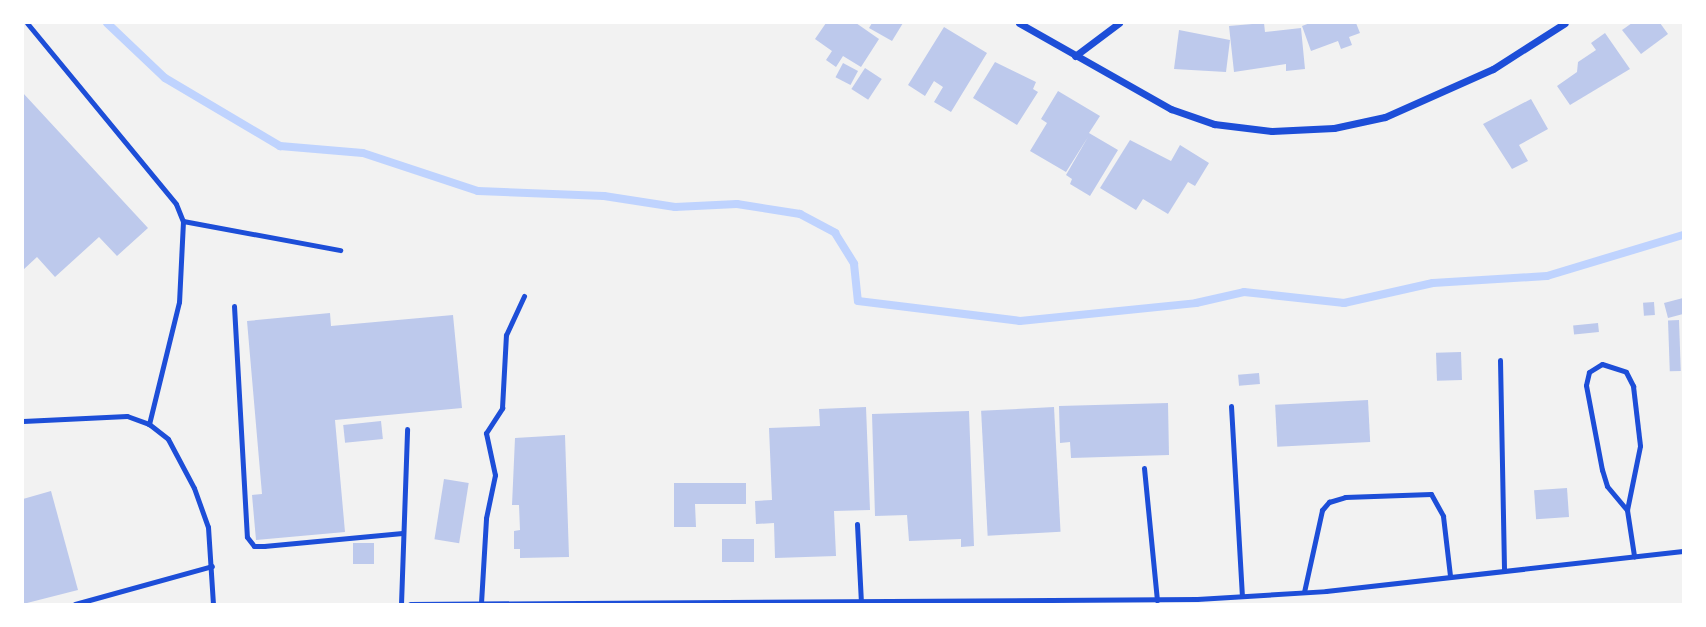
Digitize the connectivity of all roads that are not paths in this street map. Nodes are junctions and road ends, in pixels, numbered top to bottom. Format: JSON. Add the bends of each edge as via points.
{"nodes":[{"id":1,"x":27,"y":23,"type":"edge"},
{"id":2,"x":1019,"y":23,"type":"edge"},
{"id":3,"x":1119,"y":23,"type":"edge"},
{"id":4,"x":1565,"y":23,"type":"edge"},
{"id":5,"x":1075,"y":56,"type":"junction"},
{"id":6,"x":183,"y":221,"type":"junction"},
{"id":7,"x":340,"y":250,"type":"dead end"},
{"id":8,"x":524,"y":296,"type":"dead end"},
{"id":9,"x":234,"y":306,"type":"dead end"},
{"id":10,"x":1500,"y":360,"type":"dead end"},
{"id":11,"x":1231,"y":406,"type":"dead end"},
{"id":12,"x":23,"y":421,"type":"edge"},
{"id":13,"x":149,"y":424,"type":"junction"},
{"id":14,"x":407,"y":429,"type":"dead end"},
{"id":15,"x":1144,"y":468,"type":"dead end"},
{"id":16,"x":1627,"y":510,"type":"junction"},
{"id":17,"x":857,"y":524,"type":"dead end"},
{"id":18,"x":402,"y":533,"type":"junction"},
{"id":19,"x":1683,"y":551,"type":"edge"},
{"id":20,"x":1634,"y":556,"type":"junction"},
{"id":21,"x":212,"y":566,"type":"junction"},
{"id":22,"x":1504,"y":570,"type":"junction"},
{"id":23,"x":1450,"y":576,"type":"junction"},
{"id":24,"x":1304,"y":592,"type":"junction"},
{"id":25,"x":1242,"y":596,"type":"junction"},
{"id":26,"x":1157,"y":600,"type":"junction"},
{"id":27,"x":862,"y":602,"type":"junction"},
{"id":28,"x":481,"y":603,"type":"edge"},
{"id":29,"x":75,"y":604,"type":"edge"},
{"id":30,"x":213,"y":604,"type":"edge"},
{"id":31,"x":401,"y":604,"type":"edge"},
{"id":32,"x":410,"y":604,"type":"edge"},
{"id":33,"x":533,"y":604,"type":"edge"}],
"edges":[{"from":1,"to":6,"type":"lane","via":[[176,204]]},
{"from":2,"to":5,"type":"street"},
{"from":3,"to":5,"type":"street"},
{"from":4,"to":5,"type":"street","via":[[1439,96],[1385,117],[1334,128],[1272,131],[1214,124],[1171,109]]},
{"from":6,"to":7,"type":"lane"},
{"from":6,"to":13,"type":"lane","via":[[179,302]]},
{"from":8,"to":28,"type":"lane","via":[[506,335],[502,408],[486,433],[495,475],[486,518]]},
{"from":9,"to":18,"type":"lane","via":[[247,537],[254,546],[264,546]]},
{"from":10,"to":22,"type":"lane"},
{"from":11,"to":25,"type":"lane"},
{"from":12,"to":13,"type":"lane","via":[[127,416]]},
{"from":13,"to":21,"type":"lane","via":[[168,439],[194,488],[208,527]]},
{"from":14,"to":18,"type":"lane"},
{"from":15,"to":26,"type":"lane"},
{"from":16,"to":16,"type":"lane","via":[[1605,478],[1588,396],[1589,372],[1602,364],[1626,372],[1633,386],[1640,466]]},
{"from":16,"to":20,"type":"lane"},
{"from":17,"to":27,"type":"lane"},
{"from":18,"to":31,"type":"lane"},
{"from":19,"to":20,"type":"lane"},
{"from":20,"to":22,"type":"lane"},
{"from":21,"to":29,"type":"lane"},
{"from":21,"to":30,"type":"lane"},
{"from":22,"to":23,"type":"lane"},
{"from":23,"to":24,"type":"lane"},
{"from":23,"to":24,"type":"lane","via":[[1443,516],[1431,494],[1345,497],[1329,502],[1322,510]]},
{"from":24,"to":25,"type":"lane"},
{"from":25,"to":26,"type":"lane"},
{"from":26,"to":27,"type":"lane"},
{"from":27,"to":33,"type":"lane"},
{"from":28,"to":32,"type":"lane"},
{"from":28,"to":33,"type":"lane"}]}
